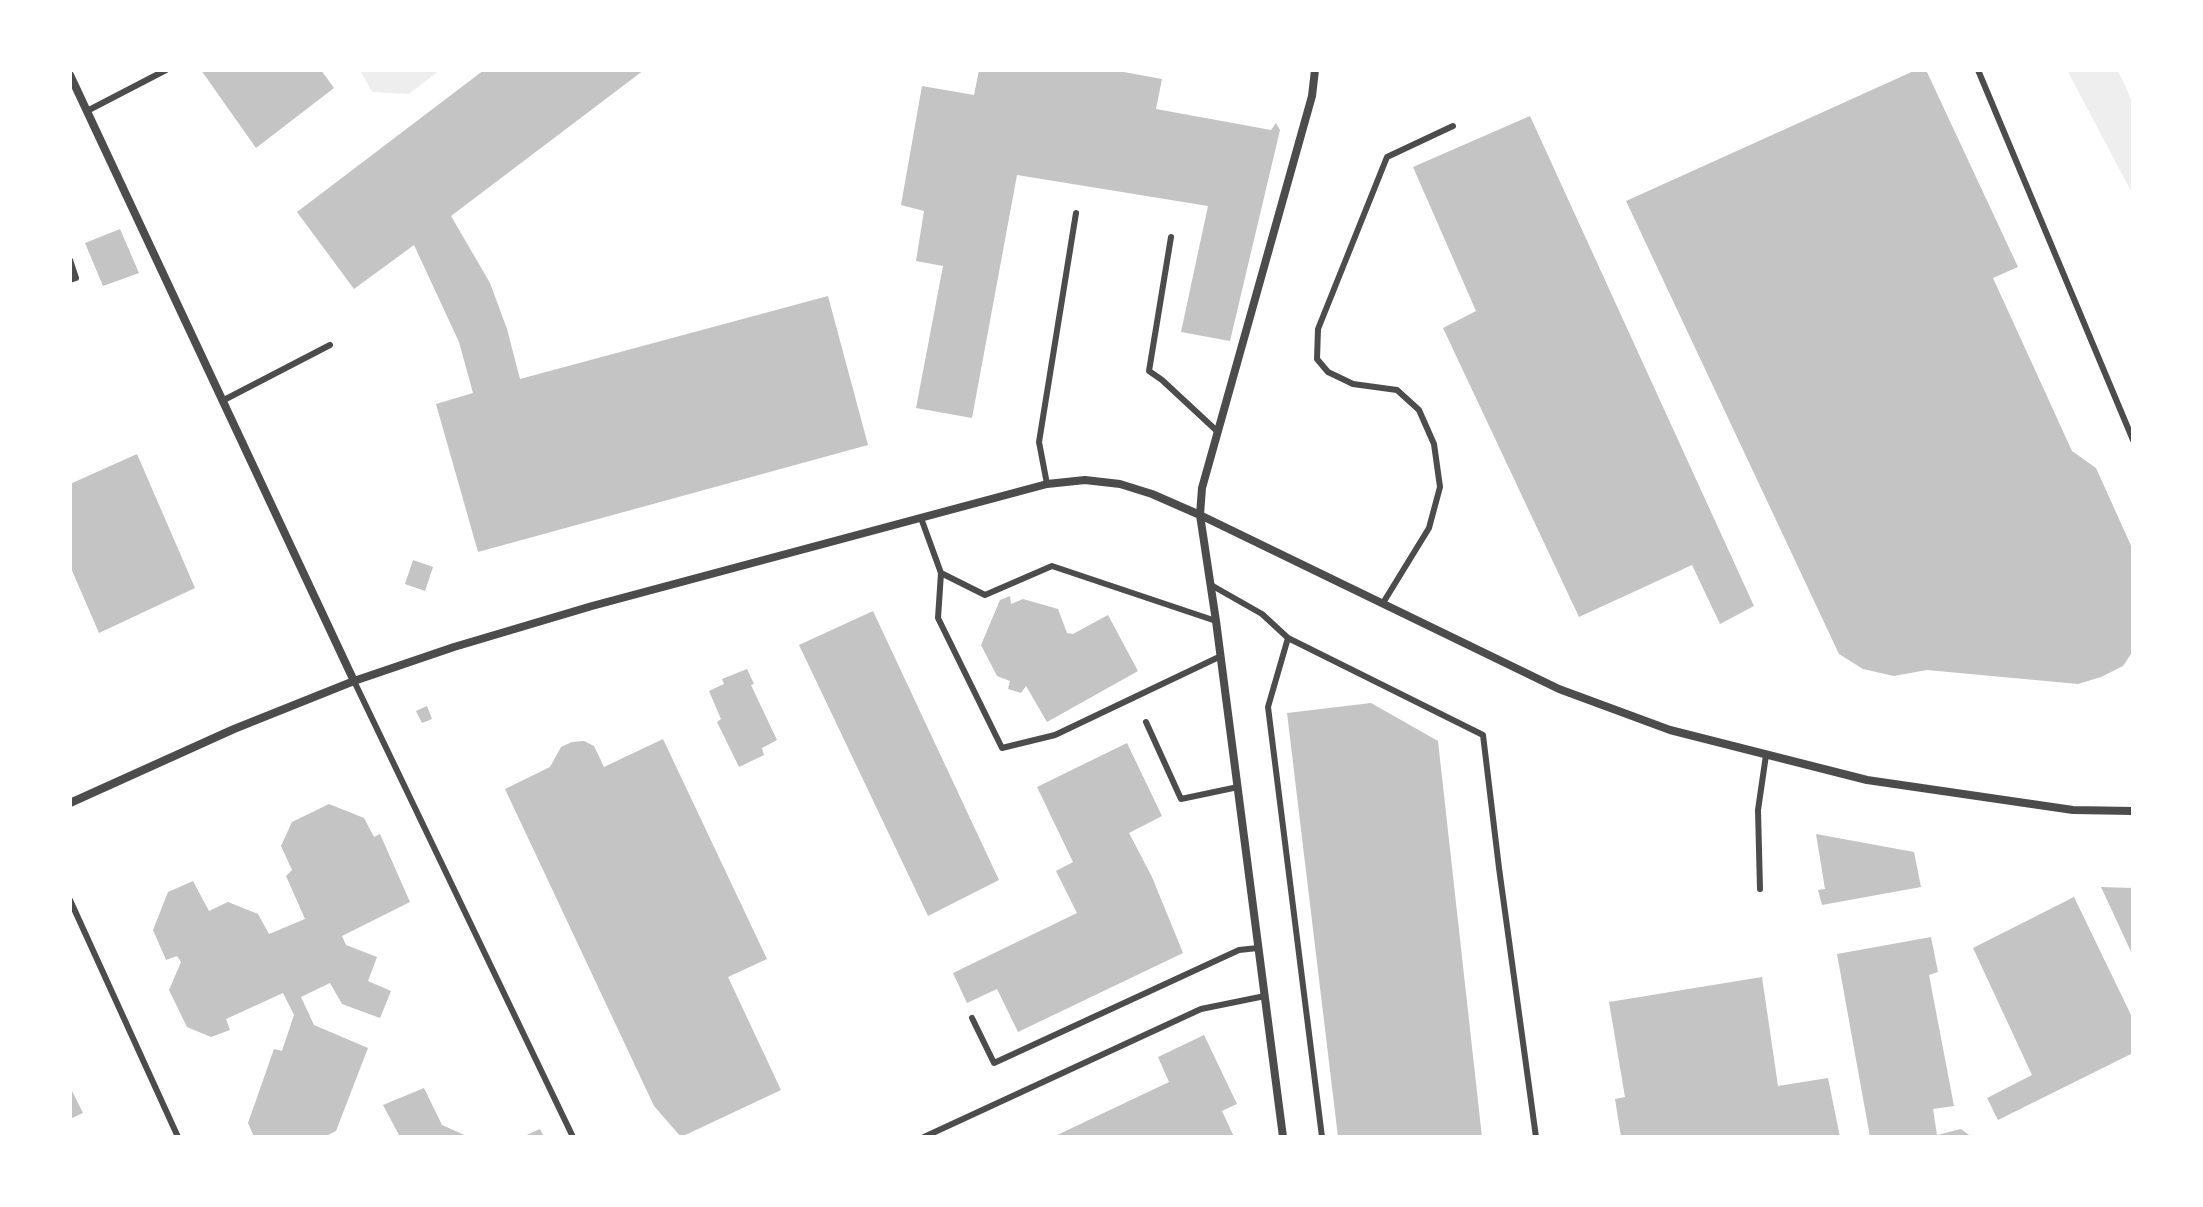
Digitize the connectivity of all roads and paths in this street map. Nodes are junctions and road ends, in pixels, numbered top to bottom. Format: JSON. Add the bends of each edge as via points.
{"nodes":[{"id":1,"x":166,"y":70,"type":"edge"},
{"id":2,"x":1315,"y":70,"type":"edge"},
{"id":3,"x":1978,"y":70,"type":"edge"},
{"id":4,"x":70,"y":75,"type":"edge"},
{"id":5,"x":87,"y":111,"type":"junction"},
{"id":6,"x":1453,"y":126,"type":"dead end"},
{"id":7,"x":1076,"y":213,"type":"dead end"},
{"id":8,"x":1171,"y":237,"type":"dead end"},
{"id":9,"x":70,"y":260,"type":"edge"},
{"id":10,"x":70,"y":280,"type":"edge"},
{"id":11,"x":330,"y":345,"type":"dead end"},
{"id":12,"x":222,"y":401,"type":"junction"},
{"id":13,"x":1218,"y":432,"type":"junction"},
{"id":14,"x":2133,"y":440,"type":"edge"},
{"id":15,"x":1047,"y":484,"type":"junction"},
{"id":16,"x":1200,"y":515,"type":"junction"},
{"id":17,"x":921,"y":518,"type":"junction"},
{"id":18,"x":941,"y":573,"type":"junction"},
{"id":19,"x":1211,"y":585,"type":"junction"},
{"id":20,"x":1383,"y":603,"type":"junction"},
{"id":21,"x":1216,"y":621,"type":"junction"},
{"id":22,"x":1288,"y":638,"type":"junction"},
{"id":23,"x":1221,"y":656,"type":"junction"},
{"id":24,"x":354,"y":681,"type":"junction"},
{"id":25,"x":1146,"y":722,"type":"dead end"},
{"id":26,"x":1766,"y":755,"type":"junction"},
{"id":27,"x":1238,"y":787,"type":"junction"},
{"id":28,"x":70,"y":803,"type":"edge"},
{"id":29,"x":2133,"y":811,"type":"edge"},
{"id":30,"x":1760,"y":889,"type":"dead end"},
{"id":31,"x":70,"y":900,"type":"edge"},
{"id":32,"x":1258,"y":948,"type":"junction"},
{"id":33,"x":1265,"y":996,"type":"junction"},
{"id":34,"x":972,"y":1018,"type":"dead end"},
{"id":35,"x":178,"y":1137,"type":"edge"},
{"id":36,"x":573,"y":1137,"type":"edge"},
{"id":37,"x":924,"y":1137,"type":"edge"},
{"id":38,"x":1283,"y":1137,"type":"edge"},
{"id":39,"x":1322,"y":1137,"type":"edge"},
{"id":40,"x":1536,"y":1137,"type":"edge"}],
"edges":[{"from":1,"to":5,"type":"lane"},
{"from":2,"to":13,"type":"street"},
{"from":3,"to":14,"type":"lane"},
{"from":4,"to":5,"type":"street"},
{"from":5,"to":12,"type":"street"},
{"from":6,"to":20,"type":"lane","via":[[1387,157],[1318,329],[1317,359],[1328,372],[1353,384],[1397,390],[1419,410],[1434,444],[1440,487],[1429,528]]},
{"from":7,"to":15,"type":"lane","via":[[1039,442]]},
{"from":8,"to":13,"type":"lane","via":[[1149,371]]},
{"from":9,"to":10,"type":"lane","via":[[76,278]]},
{"from":11,"to":12,"type":"lane"},
{"from":12,"to":24,"type":"street"},
{"from":13,"to":16,"type":"street"},
{"from":15,"to":16,"type":"street","via":[[1120,484]]},
{"from":15,"to":17,"type":"street"},
{"from":16,"to":19,"type":"street"},
{"from":16,"to":20,"type":"street"},
{"from":17,"to":18,"type":"lane"},
{"from":17,"to":24,"type":"street","via":[[577,610]]},
{"from":18,"to":21,"type":"lane","via":[[985,595],[1052,566]]},
{"from":18,"to":23,"type":"lane","via":[[938,618],[1002,748],[1055,735]]},
{"from":19,"to":21,"type":"street"},
{"from":19,"to":22,"type":"lane","via":[[1262,614]]},
{"from":20,"to":26,"type":"street","via":[[1559,689],[1670,730]]},
{"from":21,"to":23,"type":"street"},
{"from":22,"to":39,"type":"lane","via":[[1268,707]]},
{"from":22,"to":40,"type":"lane","via":[[1483,735]]},
{"from":23,"to":27,"type":"street"},
{"from":24,"to":28,"type":"street"},
{"from":24,"to":36,"type":"lane"},
{"from":25,"to":27,"type":"lane","via":[[1181,799]]},
{"from":26,"to":29,"type":"street","via":[[1867,780],[2073,810]]},
{"from":26,"to":30,"type":"lane","via":[[1758,810]]},
{"from":27,"to":32,"type":"street"},
{"from":31,"to":35,"type":"lane"},
{"from":32,"to":33,"type":"street"},
{"from":32,"to":34,"type":"lane","via":[[1239,950],[994,1063]]},
{"from":33,"to":37,"type":"lane","via":[[1201,1009]]},
{"from":33,"to":38,"type":"street"}]}
